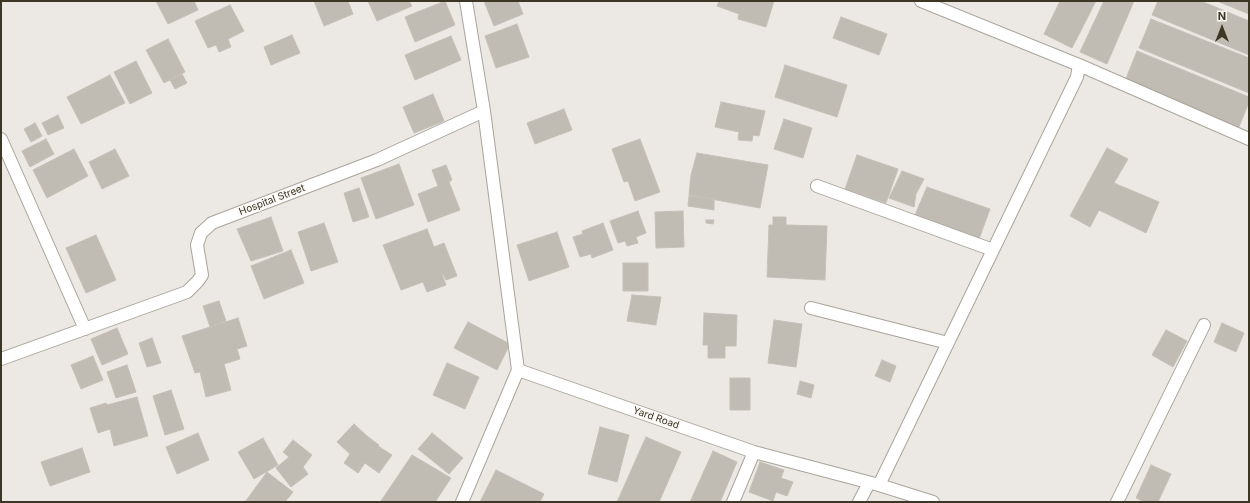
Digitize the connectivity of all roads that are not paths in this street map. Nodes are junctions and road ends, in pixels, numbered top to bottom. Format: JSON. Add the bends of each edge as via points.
{"nodes":[{"id":1,"x":466,"y":1,"type":"edge"},
{"id":2,"x":921,"y":1,"type":"edge"},
{"id":3,"x":1079,"y":65,"type":"junction"},
{"id":4,"x":484,"y":111,"type":"junction"},
{"id":5,"x":1,"y":139,"type":"edge"},
{"id":6,"x":1249,"y":139,"type":"edge"},
{"id":7,"x":817,"y":186,"type":"dead end"},
{"id":8,"x":993,"y":250,"type":"junction"},
{"id":9,"x":811,"y":308,"type":"dead end"},
{"id":10,"x":1204,"y":325,"type":"dead end"},
{"id":11,"x":85,"y":329,"type":"junction"},
{"id":12,"x":948,"y":343,"type":"junction"},
{"id":13,"x":1,"y":360,"type":"edge"},
{"id":14,"x":518,"y":370,"type":"junction"},
{"id":15,"x":754,"y":452,"type":"junction"},
{"id":16,"x":874,"y":484,"type":"junction"},
{"id":17,"x":462,"y":502,"type":"edge"},
{"id":18,"x":733,"y":502,"type":"edge"},
{"id":19,"x":859,"y":502,"type":"edge"},
{"id":20,"x":933,"y":502,"type":"edge"},
{"id":21,"x":1117,"y":502,"type":"edge"}],
"edges":[{"from":1,"to":4,"type":"street"},
{"from":2,"to":3,"type":"street"},
{"from":3,"to":6,"type":"street"},
{"from":3,"to":8,"type":"street","via":[[1077,76]]},
{"from":4,"to":11,"type":"street","name":"Hospital Street","via":[[377,160],[212,223],[201,233],[197,244],[202,275],[187,292]]},
{"from":4,"to":14,"type":"street"},
{"from":5,"to":11,"type":"street"},
{"from":7,"to":8,"type":"street"},
{"from":8,"to":12,"type":"street"},
{"from":9,"to":12,"type":"street"},
{"from":10,"to":21,"type":"street"},
{"from":11,"to":13,"type":"street","name":"Hospital Street"},
{"from":12,"to":16,"type":"street"},
{"from":14,"to":15,"type":"street","name":"Yard Road"},
{"from":14,"to":17,"type":"street"},
{"from":15,"to":16,"type":"street","name":"Yard Road"},
{"from":15,"to":18,"type":"street"},
{"from":16,"to":19,"type":"street"},
{"from":16,"to":20,"type":"street","name":"Yard Road"}]}
